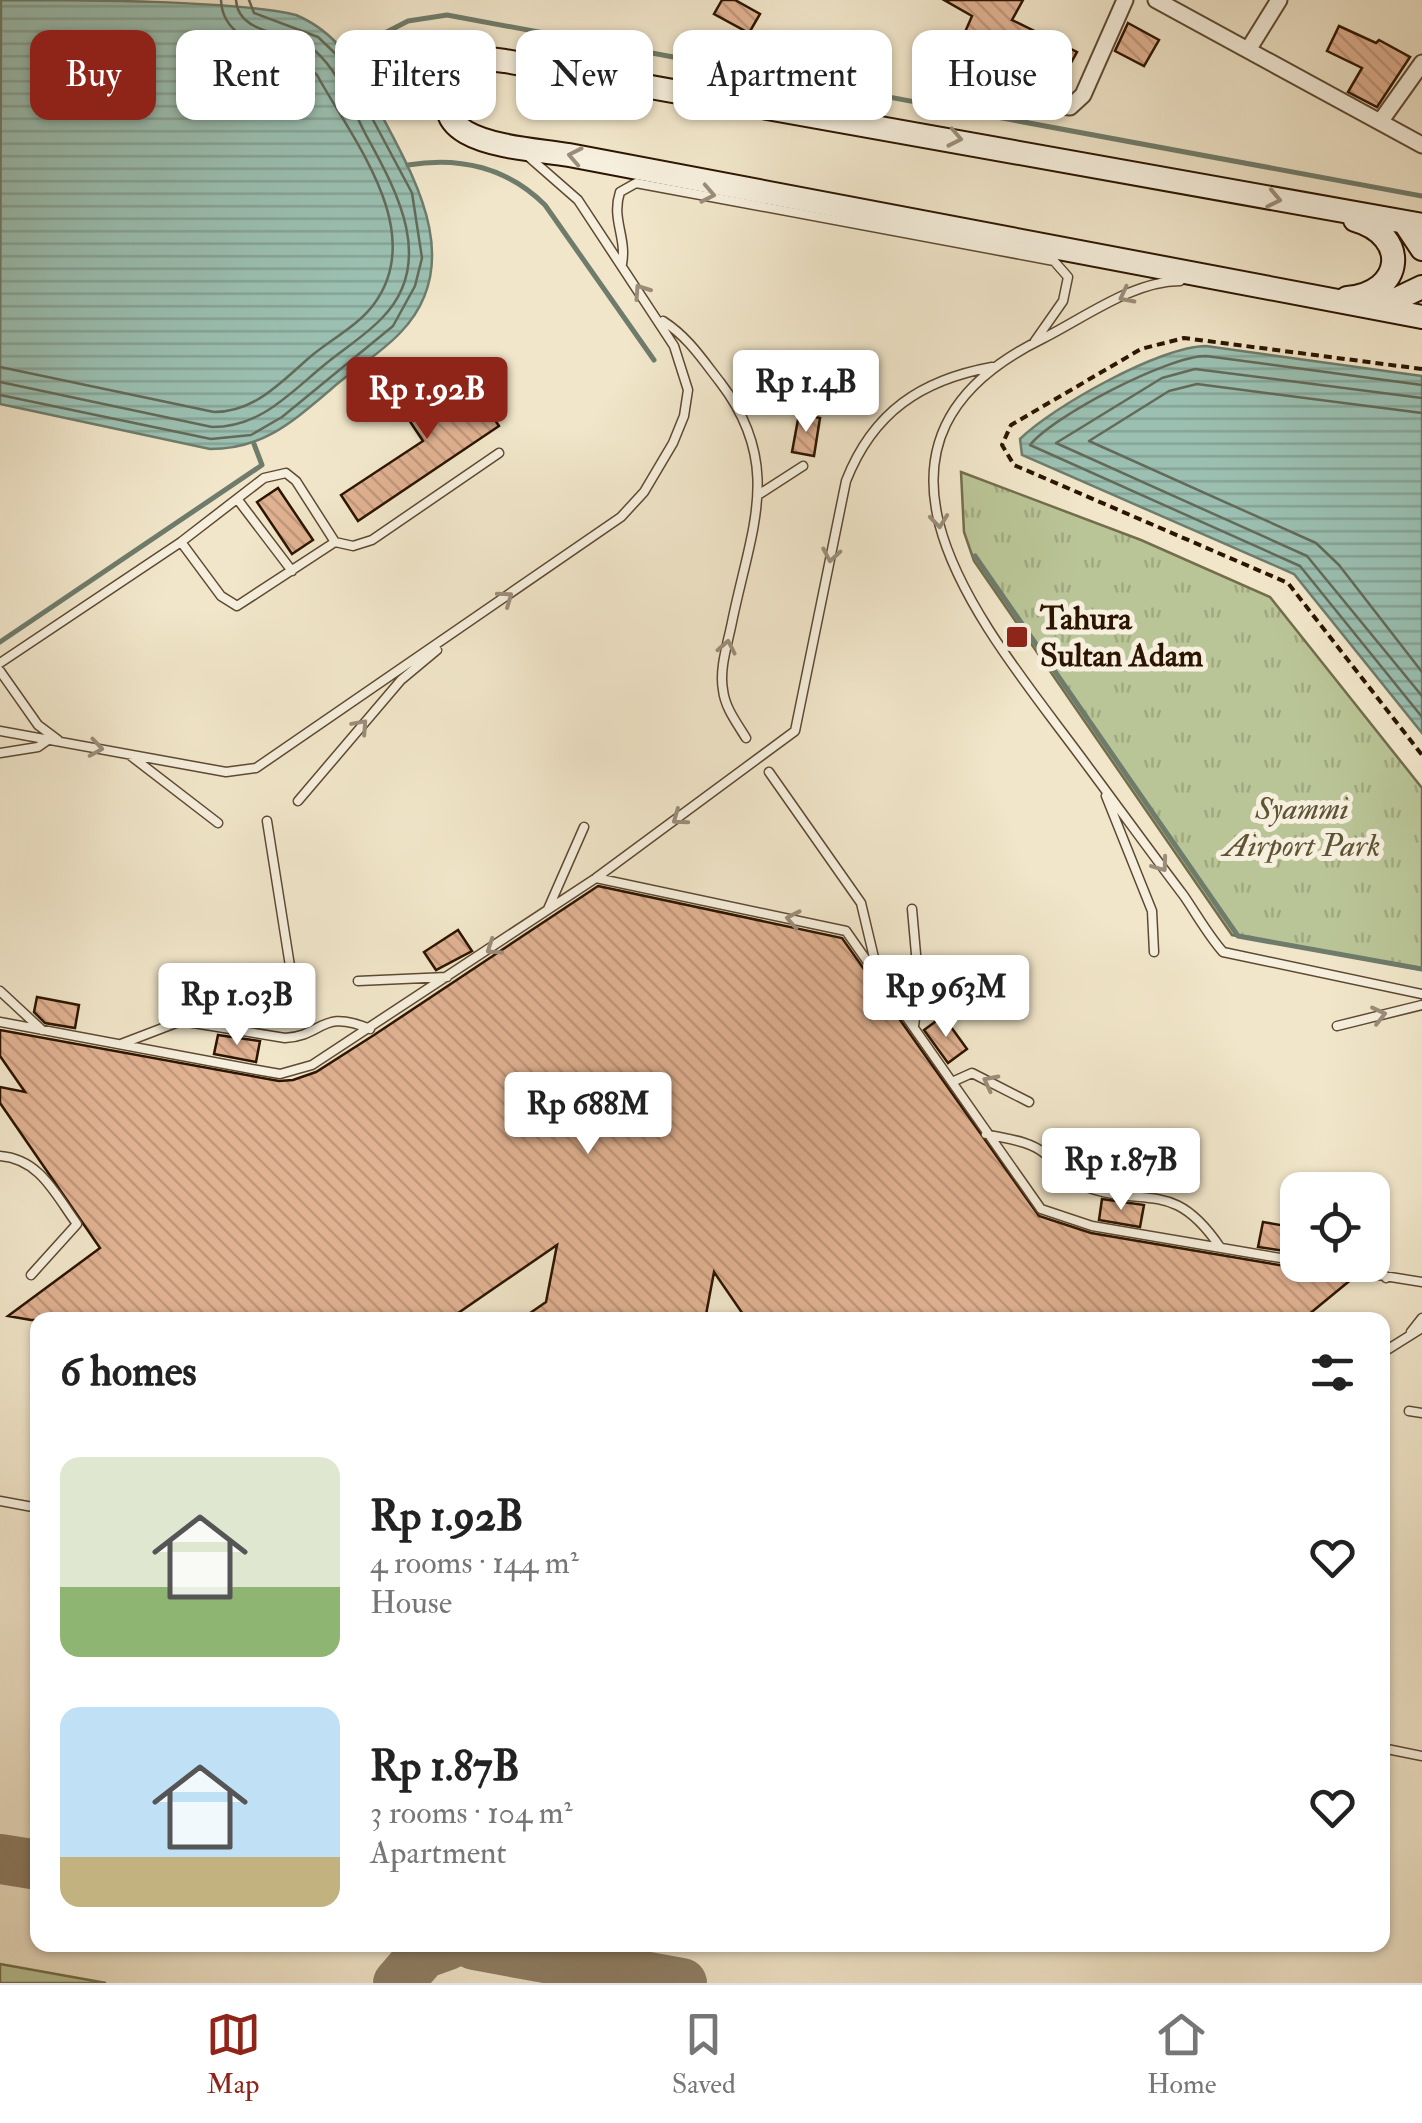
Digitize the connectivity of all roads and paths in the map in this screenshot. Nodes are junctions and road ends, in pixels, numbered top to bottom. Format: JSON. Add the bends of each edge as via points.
{"nodes":[{"id":1,"x":1126,"y":0,"type":"edge"},
{"id":2,"x":1156,"y":0,"type":"edge"},
{"id":3,"x":1279,"y":0,"type":"edge"},
{"id":4,"x":1248,"y":50,"type":"junction"},
{"id":5,"x":1422,"y":63,"type":"edge"},
{"id":6,"x":1072,"y":105,"type":"edge"},
{"id":7,"x":1380,"y":122,"type":"junction"},
{"id":8,"x":1422,"y":145,"type":"edge"},
{"id":9,"x":520,"y":151,"type":"junction"},
{"id":10,"x":1314,"y":207,"type":"junction"},
{"id":11,"x":1418,"y":228,"type":"edge"},
{"id":12,"x":1422,"y":249,"type":"edge"},
{"id":13,"x":622,"y":264,"type":"junction"},
{"id":14,"x":1221,"y":280,"type":"junction"},
{"id":15,"x":1422,"y":287,"type":"edge"},
{"id":16,"x":1330,"y":298,"type":"junction"},
{"id":17,"x":1422,"y":298,"type":"edge"},
{"id":18,"x":1380,"y":307,"type":"junction"},
{"id":19,"x":1422,"y":308,"type":"edge"},
{"id":20,"x":1422,"y":317,"type":"edge"},
{"id":21,"x":659,"y":319,"type":"junction"},
{"id":22,"x":1422,"y":327,"type":"edge"},
{"id":23,"x":1034,"y":342,"type":"junction"},
{"id":24,"x":992,"y":367,"type":"junction"},
{"id":25,"x":1422,"y":369,"type":"edge"},
{"id":26,"x":499,"y":452,"type":"dead end"},
{"id":27,"x":803,"y":466,"type":"dead end"},
{"id":28,"x":758,"y":496,"type":"junction"},
{"id":29,"x":238,"y":500,"type":"junction"},
{"id":30,"x":180,"y":542,"type":"junction"},
{"id":31,"x":335,"y":542,"type":"junction"},
{"id":32,"x":292,"y":571,"type":"junction"},
{"id":33,"x":460,"y":631,"type":"junction"},
{"id":34,"x":0,"y":663,"type":"edge"},
{"id":35,"x":0,"y":671,"type":"edge"},
{"id":36,"x":0,"y":731,"type":"edge"},
{"id":37,"x":746,"y":738,"type":"dead end"},
{"id":38,"x":48,"y":740,"type":"junction"},
{"id":39,"x":62,"y":742,"type":"junction"},
{"id":40,"x":0,"y":753,"type":"edge"},
{"id":41,"x":127,"y":753,"type":"junction"},
{"id":42,"x":1422,"y":755,"type":"edge"},
{"id":43,"x":769,"y":772,"type":"dead end"},
{"id":44,"x":1103,"y":787,"type":"junction"},
{"id":45,"x":298,"y":801,"type":"dead end"},
{"id":46,"x":268,"y":821,"type":"dead end"},
{"id":47,"x":218,"y":822,"type":"dead end"},
{"id":48,"x":584,"y":826,"type":"dead end"},
{"id":49,"x":596,"y":878,"type":"junction"},
{"id":50,"x":912,"y":909,"type":"dead end"},
{"id":51,"x":547,"y":911,"type":"junction"},
{"id":52,"x":1154,"y":952,"type":"dead end"},
{"id":53,"x":878,"y":971,"type":"junction"},
{"id":54,"x":451,"y":977,"type":"junction"},
{"id":55,"x":358,"y":981,"type":"dead end"},
{"id":56,"x":0,"y":992,"type":"edge"},
{"id":57,"x":1422,"y":994,"type":"edge"},
{"id":58,"x":1422,"y":1006,"type":"edge"},
{"id":59,"x":302,"y":1017,"type":"dead end"},
{"id":60,"x":0,"y":1022,"type":"edge"},
{"id":61,"x":914,"y":1026,"type":"junction"},
{"id":62,"x":1337,"y":1026,"type":"dead end"},
{"id":63,"x":370,"y":1029,"type":"junction"},
{"id":64,"x":42,"y":1030,"type":"junction"},
{"id":65,"x":119,"y":1045,"type":"junction"},
{"id":66,"x":952,"y":1082,"type":"junction"},
{"id":67,"x":1028,"y":1102,"type":"dead end"},
{"id":68,"x":986,"y":1134,"type":"junction"},
{"id":69,"x":0,"y":1156,"type":"edge"},
{"id":70,"x":1220,"y":1247,"type":"junction"},
{"id":71,"x":1280,"y":1259,"type":"edge"},
{"id":72,"x":31,"y":1275,"type":"dead end"},
{"id":73,"x":1390,"y":1278,"type":"edge"},
{"id":74,"x":1422,"y":1282,"type":"edge"},
{"id":75,"x":1422,"y":1318,"type":"edge"},
{"id":76,"x":1422,"y":1328,"type":"edge"},
{"id":77,"x":1405,"y":1339,"type":"junction"},
{"id":78,"x":1390,"y":1348,"type":"edge"},
{"id":79,"x":1408,"y":1411,"type":"dead end"},
{"id":80,"x":1422,"y":1413,"type":"edge"},
{"id":81,"x":0,"y":1501,"type":"edge"},
{"id":82,"x":30,"y":1507,"type":"edge"},
{"id":83,"x":1390,"y":1750,"type":"edge"},
{"id":84,"x":1422,"y":1756,"type":"edge"}],
"edges":[{"from":1,"to":6,"type":"street"},
{"from":2,"to":4,"type":"street"},
{"from":3,"to":4,"type":"street"},
{"from":4,"to":7,"type":"street"},
{"from":5,"to":7,"type":"street"},
{"from":7,"to":8,"type":"street"},
{"from":9,"to":10,"type":"street","one_way":true,"via":[[458,126],[448,96],[463,68],[489,60],[680,89]]},
{"from":9,"to":13,"type":"lane","via":[[578,200]]},
{"from":14,"to":9,"type":"street","one_way":true},
{"from":10,"to":11,"type":"street"},
{"from":10,"to":16,"type":"street","via":[[1380,231],[1394,254],[1382,287],[1367,296]]},
{"from":11,"to":12,"type":"street"},
{"from":21,"to":13,"type":"lane","one_way":true},
{"from":13,"to":23,"type":"lane","one_way":true,"via":[[626,243],[616,204],[620,192],[636,183],[1040,256],[1061,266],[1068,289]]},
{"from":14,"to":16,"type":"street"},
{"from":14,"to":23,"type":"lane","one_way":true,"via":[[1140,288]]},
{"from":15,"to":18,"type":"street"},
{"from":16,"to":18,"type":"street"},
{"from":17,"to":18,"type":"street"},
{"from":18,"to":19,"type":"street"},
{"from":18,"to":20,"type":"street"},
{"from":18,"to":22,"type":"street"},
{"from":21,"to":28,"type":"lane","via":[[683,334],[748,421]]},
{"from":33,"to":21,"type":"lane","one_way":true,"via":[[621,516],[644,492],[673,443],[688,390]]},
{"from":23,"to":24,"type":"lane"},
{"from":24,"to":44,"type":"lane","one_way":true,"via":[[951,410],[940,436],[941,538],[987,628]]},
{"from":24,"to":49,"type":"lane","one_way":true,"via":[[912,394],[859,448],[846,481],[795,731]]},
{"from":25,"to":42,"type":"path","via":[[1205,339],[1164,342],[1011,425],[1002,445],[1014,465],[1288,584]]},
{"from":26,"to":31,"type":"lane","via":[[372,540]]},
{"from":27,"to":28,"type":"lane"},
{"from":37,"to":28,"type":"lane","one_way":true,"via":[[726,704],[722,673]]},
{"from":29,"to":30,"type":"lane"},
{"from":29,"to":31,"type":"lane","via":[[264,478],[286,473]]},
{"from":29,"to":32,"type":"lane"},
{"from":30,"to":32,"type":"lane","via":[[221,596],[237,606]]},
{"from":30,"to":34,"type":"lane"},
{"from":31,"to":32,"type":"lane"},
{"from":33,"to":41,"type":"lane","via":[[243,772]]},
{"from":45,"to":33,"type":"lane","one_way":true,"via":[[402,680]]},
{"from":35,"to":39,"type":"lane","via":[[38,725]]},
{"from":36,"to":38,"type":"lane"},
{"from":38,"to":39,"type":"lane"},
{"from":38,"to":40,"type":"lane"},
{"from":39,"to":41,"type":"lane","one_way":true},
{"from":41,"to":47,"type":"lane"},
{"from":43,"to":53,"type":"lane","via":[[862,903]]},
{"from":44,"to":52,"type":"lane","via":[[1152,911]]},
{"from":44,"to":57,"type":"lane","one_way":true,"via":[[1223,952]]},
{"from":46,"to":59,"type":"lane"},
{"from":48,"to":51,"type":"lane"},
{"from":49,"to":51,"type":"lane"},
{"from":53,"to":49,"type":"lane","one_way":true,"via":[[846,932]]},
{"from":50,"to":61,"type":"lane","via":[[919,988]]},
{"from":51,"to":54,"type":"lane","one_way":true},
{"from":53,"to":61,"type":"lane"},
{"from":54,"to":55,"type":"lane"},
{"from":54,"to":63,"type":"lane"},
{"from":56,"to":64,"type":"lane"},
{"from":62,"to":58,"type":"lane","one_way":true},
{"from":60,"to":64,"type":"lane"},
{"from":61,"to":66,"type":"lane"},
{"from":63,"to":65,"type":"lane","via":[[346,1019],[285,1038],[181,1021]]},
{"from":63,"to":65,"type":"lane","via":[[312,1065],[280,1074]]},
{"from":64,"to":65,"type":"lane"},
{"from":67,"to":66,"type":"lane","one_way":true,"via":[[972,1073]]},
{"from":66,"to":68,"type":"lane"},
{"from":68,"to":70,"type":"lane","via":[[1030,1144],[1082,1186],[1178,1203],[1199,1216]]},
{"from":68,"to":70,"type":"lane","via":[[1034,1201],[1058,1218]]},
{"from":69,"to":72,"type":"lane","via":[[36,1168],[77,1224]]},
{"from":70,"to":71,"type":"lane"},
{"from":73,"to":74,"type":"lane"},
{"from":75,"to":77,"type":"lane"},
{"from":76,"to":77,"type":"lane"},
{"from":77,"to":78,"type":"lane"},
{"from":79,"to":80,"type":"lane"},
{"from":81,"to":82,"type":"lane"},
{"from":83,"to":84,"type":"lane"}]}
